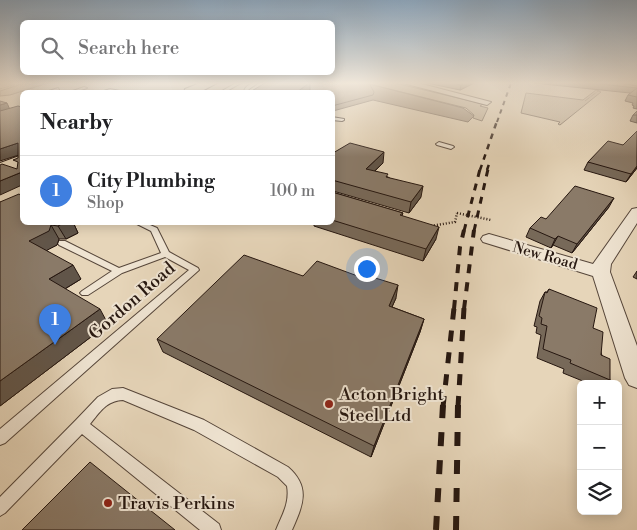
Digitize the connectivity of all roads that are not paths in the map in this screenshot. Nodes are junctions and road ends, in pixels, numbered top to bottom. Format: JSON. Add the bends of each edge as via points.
{"nodes":[{"id":1,"x":335,"y":119,"type":"edge"},
{"id":2,"x":342,"y":120,"type":"dead end"},
{"id":3,"x":439,"y":144,"type":"dead end"},
{"id":4,"x":451,"y":146,"type":"dead end"},
{"id":5,"x":637,"y":212,"type":"edge"},
{"id":6,"x":143,"y":225,"type":"edge"},
{"id":7,"x":489,"y":239,"type":"dead end"},
{"id":8,"x":62,"y":243,"type":"dead end"},
{"id":9,"x":166,"y":254,"type":"junction"},
{"id":10,"x":119,"y":271,"type":"junction"},
{"id":11,"x":601,"y":272,"type":"junction"},
{"id":12,"x":85,"y":293,"type":"dead end"},
{"id":13,"x":637,"y":378,"type":"edge"},
{"id":14,"x":81,"y":425,"type":"junction"},
{"id":15,"x":0,"y":438,"type":"edge"},
{"id":16,"x":0,"y":508,"type":"edge"},
{"id":17,"x":213,"y":530,"type":"edge"},
{"id":18,"x":284,"y":530,"type":"edge"}],
"edges":[{"from":1,"to":2,"type":"lane"},
{"from":3,"to":4,"type":"lane"},
{"from":5,"to":11,"type":"street","via":[[602,264]]},
{"from":6,"to":9,"type":"lane","via":[[154,230]]},
{"from":7,"to":11,"type":"street","name":"New Road"},
{"from":8,"to":10,"type":"lane"},
{"from":9,"to":10,"type":"lane"},
{"from":9,"to":15,"type":"lane","name":"Gordon Road","via":[[196,270]]},
{"from":10,"to":12,"type":"lane"},
{"from":11,"to":13,"type":"street"},
{"from":14,"to":16,"type":"lane"},
{"from":14,"to":17,"type":"lane"},
{"from":14,"to":18,"type":"lane","via":[[112,394],[123,394],[199,424],[282,472],[293,482],[296,494],[290,520]]}]}
